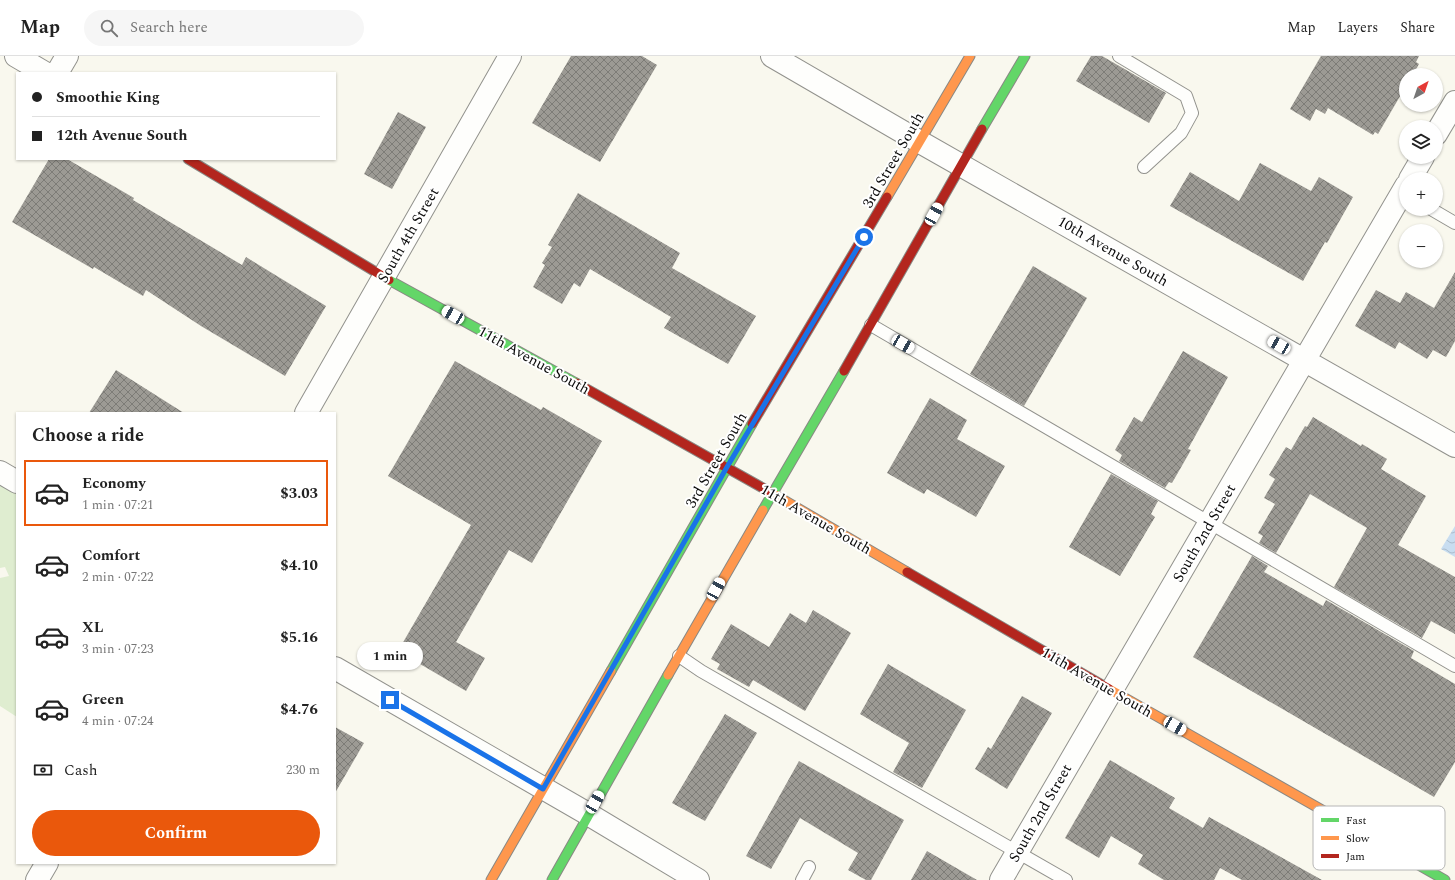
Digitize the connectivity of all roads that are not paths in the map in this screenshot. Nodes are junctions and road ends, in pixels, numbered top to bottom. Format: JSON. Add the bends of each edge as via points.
{"nodes":[{"id":1,"x":16,"y":56,"type":"edge"},
{"id":2,"x":67,"y":56,"type":"edge"},
{"id":3,"x":510,"y":56,"type":"edge"},
{"id":4,"x":772,"y":56,"type":"edge"},
{"id":5,"x":970,"y":56,"type":"edge"},
{"id":6,"x":1025,"y":56,"type":"edge"},
{"id":7,"x":1119,"y":56,"type":"edge"},
{"id":8,"x":43,"y":72,"type":"edge"},
{"id":9,"x":58,"y":72,"type":"edge"},
{"id":10,"x":1455,"y":102,"type":"edge"},
{"id":11,"x":1443,"y":122,"type":"edge"},
{"id":12,"x":920,"y":142,"type":"junction"},
{"id":13,"x":190,"y":160,"type":"edge"},
{"id":14,"x":961,"y":165,"type":"junction"},
{"id":15,"x":1144,"y":167,"type":"dead end"},
{"id":16,"x":1399,"y":200,"type":"edge"},
{"id":17,"x":1443,"y":216,"type":"edge"},
{"id":18,"x":1455,"y":223,"type":"edge"},
{"id":19,"x":384,"y":277,"type":"junction"},
{"id":20,"x":871,"y":325,"type":"junction"},
{"id":21,"x":1304,"y":359,"type":"junction"},
{"id":22,"x":307,"y":412,"type":"edge"},
{"id":23,"x":1455,"y":446,"type":"edge"},
{"id":24,"x":727,"y":467,"type":"junction"},
{"id":25,"x":0,"y":472,"type":"edge"},
{"id":26,"x":16,"y":481,"type":"edge"},
{"id":27,"x":773,"y":494,"type":"junction"},
{"id":28,"x":1210,"y":524,"type":"junction"},
{"id":29,"x":679,"y":656,"type":"junction"},
{"id":30,"x":1455,"y":666,"type":"edge"},
{"id":31,"x":336,"y":669,"type":"edge"},
{"id":32,"x":1112,"y":691,"type":"junction"},
{"id":33,"x":543,"y":789,"type":"junction"},
{"id":34,"x":1319,"y":806,"type":"edge"},
{"id":35,"x":588,"y":814,"type":"junction"},
{"id":36,"x":1017,"y":853,"type":"junction"},
{"id":37,"x":46,"y":864,"type":"edge"},
{"id":38,"x":810,"y":867,"type":"dead end"},
{"id":39,"x":1434,"y":870,"type":"edge"},
{"id":40,"x":1448,"y":878,"type":"edge"},
{"id":41,"x":37,"y":880,"type":"edge"},
{"id":42,"x":491,"y":880,"type":"edge"},
{"id":43,"x":552,"y":880,"type":"edge"},
{"id":44,"x":698,"y":880,"type":"edge"},
{"id":45,"x":802,"y":880,"type":"edge"},
{"id":46,"x":1001,"y":880,"type":"edge"},
{"id":47,"x":1066,"y":880,"type":"edge"}],
"edges":[{"from":1,"to":8,"type":"street"},
{"from":2,"to":9,"type":"street"},
{"from":3,"to":19,"type":"street","name":"South 4th Street"},
{"from":4,"to":12,"type":"street","name":"10th Avenue South"},
{"from":5,"to":12,"type":"main road","name":"3rd Street South"},
{"from":6,"to":14,"type":"main road"},
{"from":7,"to":15,"type":"lane","via":[[1186,96],[1192,114],[1181,133]]},
{"from":10,"to":11,"type":"street"},
{"from":12,"to":14,"type":"street","name":"10th Avenue South"},
{"from":12,"to":24,"type":"main road","name":"3rd Street South"},
{"from":13,"to":19,"type":"main road","name":"11th Avenue South"},
{"from":14,"to":20,"type":"main road"},
{"from":14,"to":21,"type":"street","name":"10th Avenue South"},
{"from":16,"to":21,"type":"street","name":"South 2nd Street"},
{"from":17,"to":18,"type":"lane"},
{"from":19,"to":22,"type":"street","name":"South 4th Street"},
{"from":19,"to":24,"type":"main road","name":"11th Avenue South"},
{"from":20,"to":27,"type":"main road"},
{"from":20,"to":28,"type":"lane"},
{"from":21,"to":23,"type":"street","name":"10th Avenue South"},
{"from":21,"to":28,"type":"street","name":"South 2nd Street"},
{"from":24,"to":27,"type":"main road","name":"11th Avenue South"},
{"from":24,"to":33,"type":"main road","name":"3rd Street South"},
{"from":25,"to":26,"type":"street"},
{"from":27,"to":29,"type":"main road"},
{"from":27,"to":32,"type":"main road","name":"11th Avenue South"},
{"from":28,"to":30,"type":"lane"},
{"from":28,"to":32,"type":"street","name":"South 2nd Street"},
{"from":29,"to":35,"type":"main road"},
{"from":29,"to":36,"type":"lane"},
{"from":31,"to":33,"type":"street"},
{"from":32,"to":34,"type":"main road","name":"11th Avenue South"},
{"from":32,"to":36,"type":"street","name":"South 2nd Street"},
{"from":33,"to":35,"type":"street"},
{"from":33,"to":42,"type":"main road","name":"3rd Street South"},
{"from":35,"to":43,"type":"main road"},
{"from":35,"to":44,"type":"street"},
{"from":36,"to":46,"type":"street","name":"South 2nd Street"},
{"from":36,"to":47,"type":"lane"},
{"from":37,"to":41,"type":"street"},
{"from":38,"to":45,"type":"lane"},
{"from":39,"to":40,"type":"main road","name":"11th Avenue South"}]}
